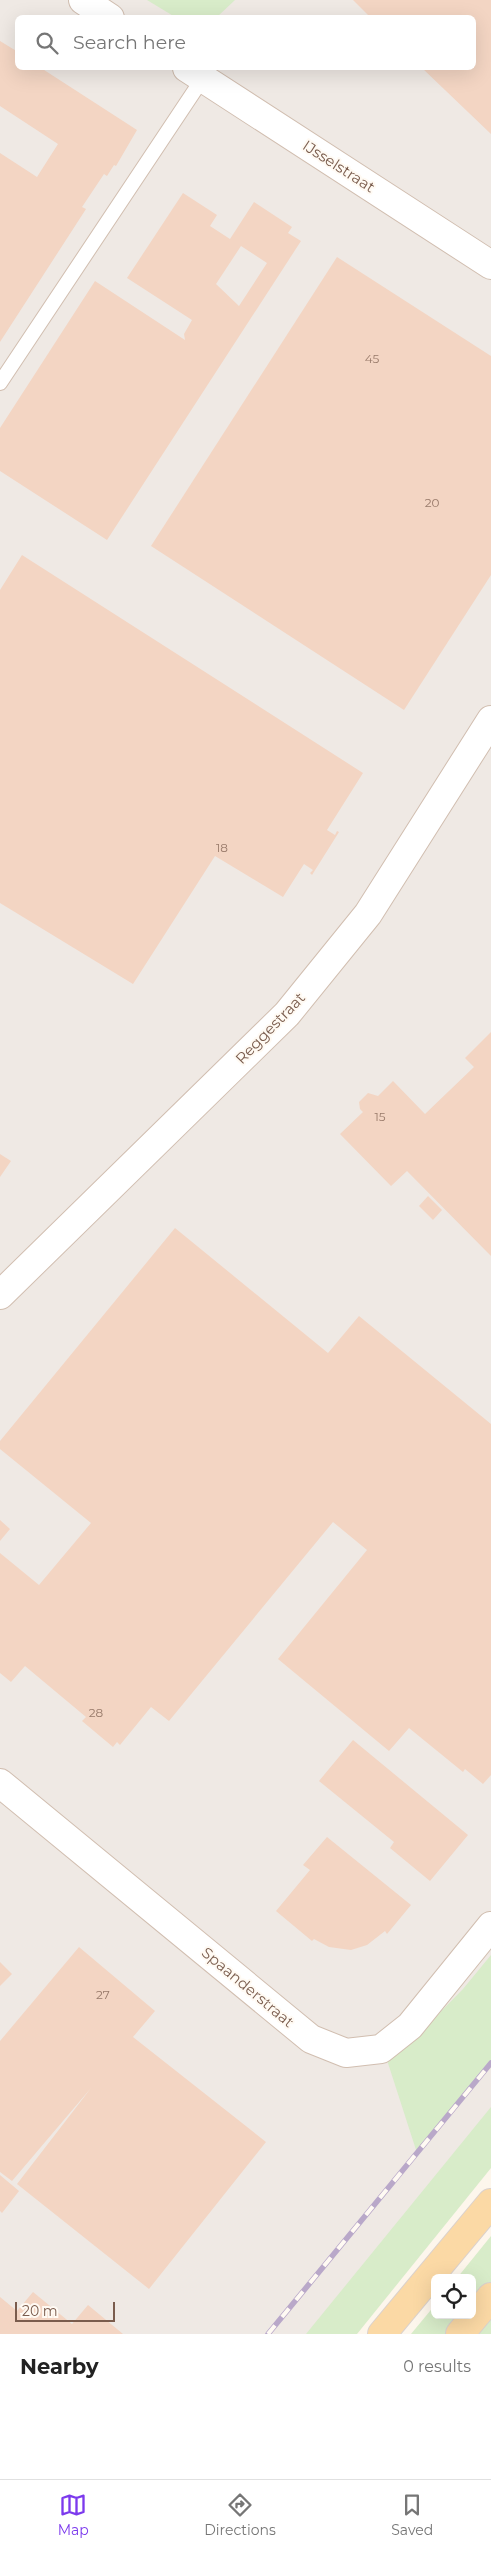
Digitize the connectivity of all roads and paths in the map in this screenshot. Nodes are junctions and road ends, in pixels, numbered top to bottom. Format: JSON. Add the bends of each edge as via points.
{"nodes":[{"id":1,"x":83,"y":0,"type":"edge"},
{"id":2,"x":106,"y":15,"type":"edge"},
{"id":3,"x":195,"y":73,"type":"edge"},
{"id":4,"x":491,"y":265,"type":"edge"},
{"id":5,"x":0,"y":383,"type":"edge"},
{"id":6,"x":491,"y":720,"type":"edge"},
{"id":7,"x":0,"y":1295,"type":"edge"},
{"id":8,"x":0,"y":1783,"type":"edge"},
{"id":9,"x":491,"y":1926,"type":"edge"},
{"id":10,"x":491,"y":2204,"type":"edge"},
{"id":11,"x":491,"y":2297,"type":"edge"},
{"id":12,"x":382,"y":2334,"type":"edge"},
{"id":13,"x":460,"y":2334,"type":"edge"}],
"edges":[{"from":1,"to":2,"type":"street"},
{"from":3,"to":4,"type":"street","name":"IJsselstraat"},
{"from":3,"to":5,"type":"lane"},
{"from":6,"to":7,"type":"street","name":"Reggestraat","via":[[368,914],[287,1014]]},
{"from":8,"to":9,"type":"street","name":"Spaanderstraat","via":[[311,2039],[346,2053],[381,2049],[410,2026]]},
{"from":10,"to":12,"type":"main road"},
{"from":11,"to":13,"type":"main road"}]}
